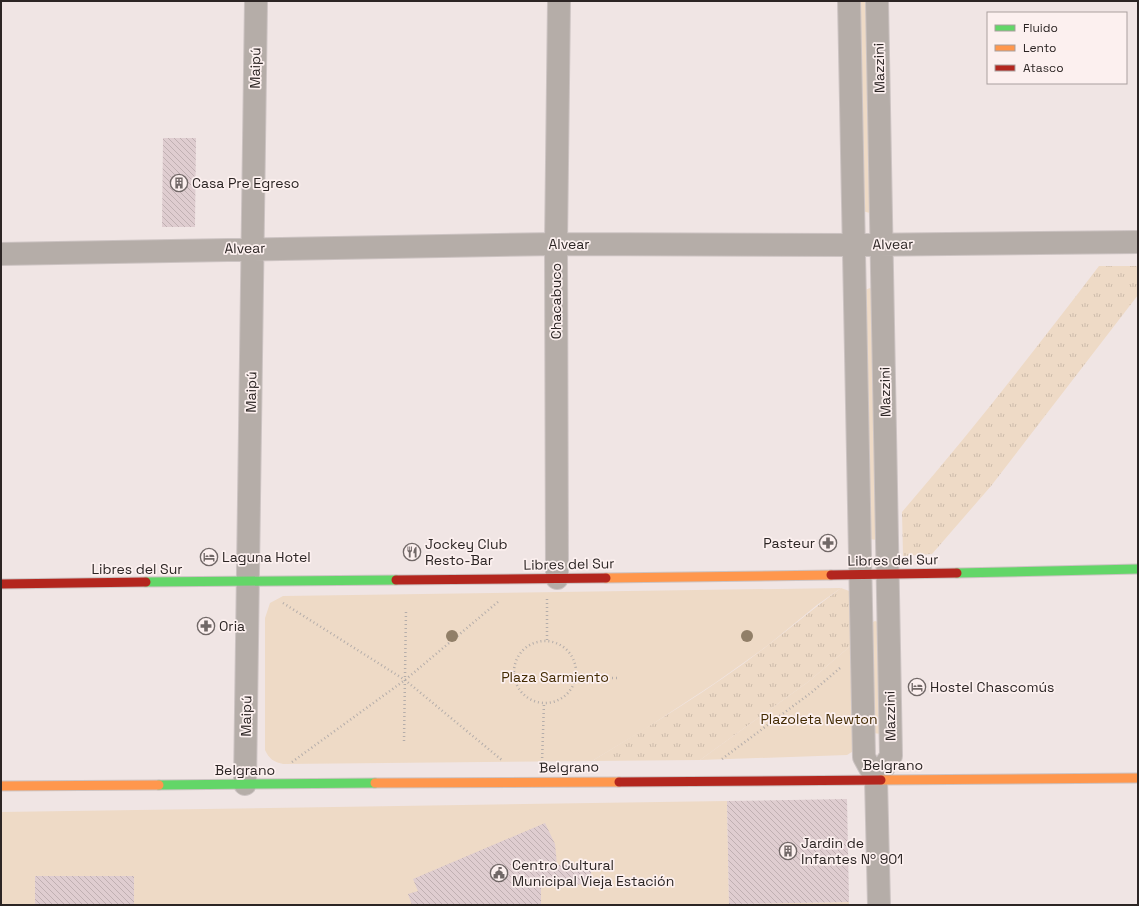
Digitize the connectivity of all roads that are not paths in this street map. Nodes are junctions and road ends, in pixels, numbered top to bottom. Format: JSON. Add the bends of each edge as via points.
{"nodes":[{"id":1,"x":256,"y":1,"type":"edge"},
{"id":2,"x":559,"y":1,"type":"edge"},
{"id":3,"x":849,"y":1,"type":"edge"},
{"id":4,"x":878,"y":1,"type":"edge"},
{"id":5,"x":1138,"y":242,"type":"edge"},
{"id":6,"x":556,"y":244,"type":"junction"},
{"id":7,"x":855,"y":244,"type":"junction"},
{"id":8,"x":883,"y":244,"type":"junction"},
{"id":9,"x":253,"y":248,"type":"junction"},
{"id":10,"x":1,"y":254,"type":"edge"},
{"id":11,"x":1138,"y":569,"type":"edge"},
{"id":12,"x":887,"y":574,"type":"junction"},
{"id":13,"x":861,"y":575,"type":"junction"},
{"id":14,"x":552,"y":578,"type":"junction"},
{"id":15,"x":248,"y":582,"type":"junction"},
{"id":16,"x":1,"y":584,"type":"edge"},
{"id":17,"x":1138,"y":778,"type":"edge"},
{"id":18,"x":876,"y":779,"type":"junction"},
{"id":19,"x":254,"y":784,"type":"junction"},
{"id":20,"x":1,"y":786,"type":"edge"},
{"id":21,"x":879,"y":905,"type":"edge"}],
"edges":[{"from":1,"to":9,"type":"street","name":"Maipú"},
{"from":2,"to":6,"type":"street","name":"Chacabuco"},
{"from":3,"to":7,"type":"street","name":"Mazzini"},
{"from":4,"to":8,"type":"street","name":"Mazzini"},
{"from":5,"to":8,"type":"street","name":"Alvear"},
{"from":6,"to":7,"type":"street","name":"Alvear"},
{"from":6,"to":9,"type":"street","name":"Alvear"},
{"from":6,"to":14,"type":"street","name":"Chacabuco"},
{"from":7,"to":8,"type":"street","name":"Alvear"},
{"from":7,"to":13,"type":"street","name":"Mazzini"},
{"from":8,"to":12,"type":"street","name":"Mazzini"},
{"from":9,"to":10,"type":"street","name":"Alvear"},
{"from":9,"to":15,"type":"street","name":"Maipú"},
{"from":11,"to":12,"type":"main road","name":"Libres del Sur"},
{"from":12,"to":13,"type":"main road","name":"Libres del Sur"},
{"from":12,"to":18,"type":"street","name":"Mazzini","via":[[891,756]]},
{"from":13,"to":14,"type":"main road","name":"Libres del Sur"},
{"from":13,"to":18,"type":"street","name":"Mazzini","via":[[864,757]]},
{"from":14,"to":15,"type":"main road","name":"Libres del Sur"},
{"from":15,"to":16,"type":"main road","name":"Libres del Sur"},
{"from":15,"to":19,"type":"street","name":"Maipú"},
{"from":17,"to":18,"type":"main road","name":"Belgrano"},
{"from":18,"to":19,"type":"main road","name":"Belgrano"},
{"from":18,"to":21,"type":"street","name":"Mazzini"},
{"from":19,"to":20,"type":"main road","name":"Belgrano"}]}
